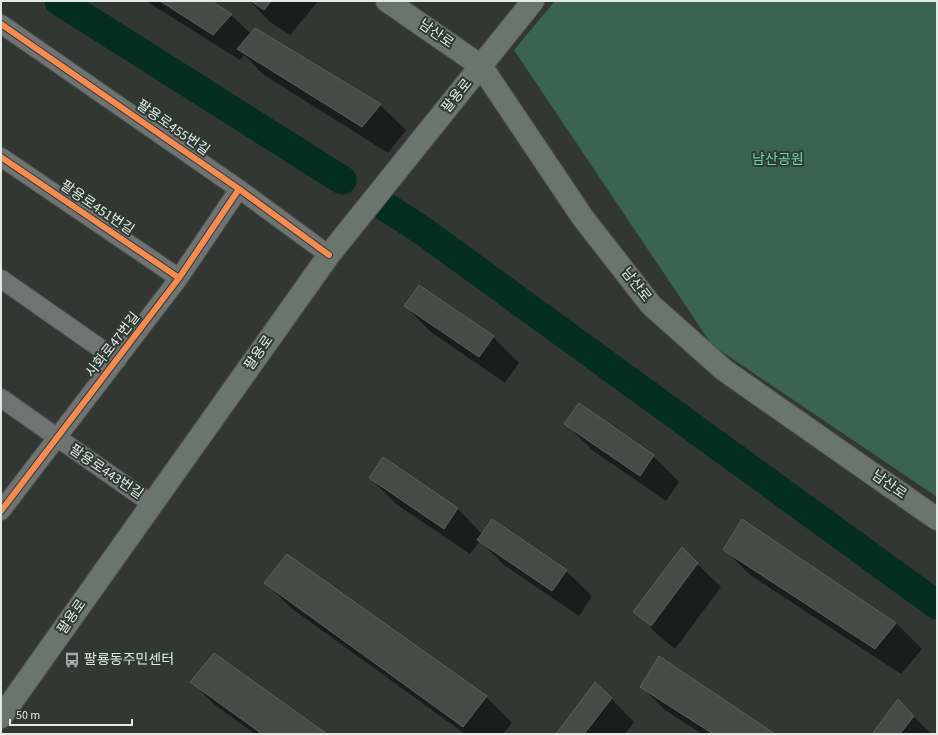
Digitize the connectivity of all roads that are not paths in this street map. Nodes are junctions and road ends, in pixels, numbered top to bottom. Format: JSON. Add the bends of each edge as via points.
{"nodes":[{"id":1,"x":387,"y":1,"type":"edge"},
{"id":2,"x":533,"y":1,"type":"edge"},
{"id":3,"x":1,"y":24,"type":"edge"},
{"id":4,"x":481,"y":66,"type":"junction"},
{"id":5,"x":1,"y":157,"type":"edge"},
{"id":6,"x":239,"y":189,"type":"junction"},
{"id":7,"x":329,"y":255,"type":"junction"},
{"id":8,"x":179,"y":278,"type":"junction"},
{"id":9,"x":1,"y":279,"type":"edge"},
{"id":10,"x":117,"y":360,"type":"junction"},
{"id":11,"x":1,"y":398,"type":"edge"},
{"id":12,"x":56,"y":439,"type":"junction"},
{"id":13,"x":152,"y":504,"type":"junction"},
{"id":14,"x":1,"y":511,"type":"edge"},
{"id":15,"x":937,"y":519,"type":"edge"},
{"id":16,"x":1,"y":717,"type":"edge"}],
"edges":[{"from":1,"to":4,"type":"main road","name":"남산로"},
{"from":2,"to":4,"type":"main road","name":"팔용로"},
{"from":3,"to":6,"type":"street","name":"팔용로455번길"},
{"from":4,"to":7,"type":"main road","name":"팔용로"},
{"from":4,"to":15,"type":"main road","name":"남산로","via":[[583,218],[651,305],[724,370]]},
{"from":5,"to":8,"type":"street","name":"팔용로451번길"},
{"from":6,"to":7,"type":"street","name":"팔용로455번길"},
{"from":6,"to":8,"type":"street","name":"사화로47번길"},
{"from":7,"to":13,"type":"main road","name":"팔용로"},
{"from":8,"to":10,"type":"street","name":"사화로47번길"},
{"from":9,"to":10,"type":"street"},
{"from":10,"to":12,"type":"street","name":"사화로47번길"},
{"from":11,"to":12,"type":"street","name":"팔용로443번길"},
{"from":12,"to":13,"type":"street","name":"팔용로443번길"},
{"from":12,"to":14,"type":"street","name":"사화로47번길"},
{"from":13,"to":16,"type":"main road","name":"팔용로"}]}
